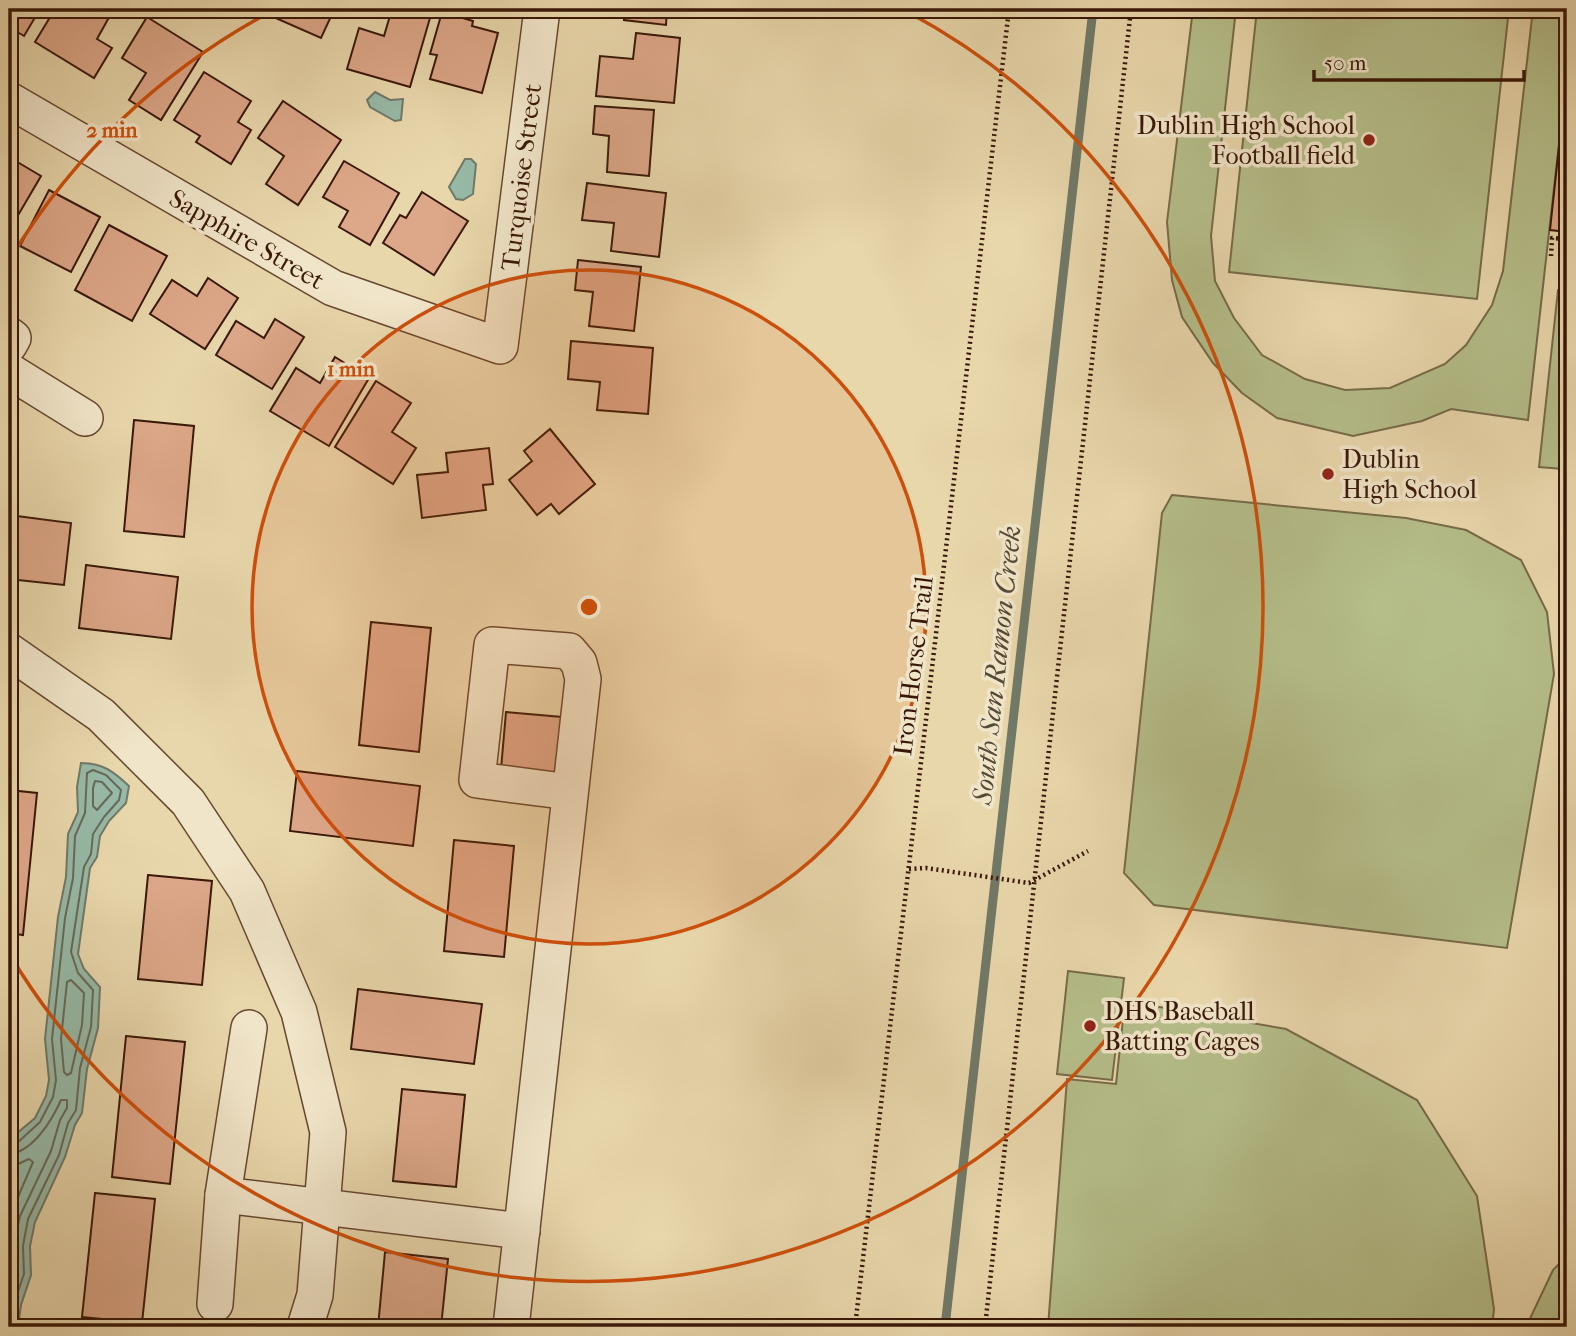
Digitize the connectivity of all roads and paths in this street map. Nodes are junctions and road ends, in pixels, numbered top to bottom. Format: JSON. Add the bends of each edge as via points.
{"nodes":[{"id":1,"x":542,"y":9,"type":"edge"},
{"id":2,"x":1009,"y":9,"type":"edge"},
{"id":3,"x":1131,"y":9,"type":"edge"},
{"id":4,"x":9,"y":100,"type":"edge"},
{"id":5,"x":1567,"y":239,"type":"edge"},
{"id":6,"x":1551,"y":256,"type":"dead end"},
{"id":7,"x":9,"y":335,"type":"edge"},
{"id":8,"x":9,"y":345,"type":"edge"},
{"id":9,"x":500,"y":345,"type":"joint"},
{"id":10,"x":9,"y":371,"type":"edge"},
{"id":11,"x":85,"y":418,"type":"dead end"},
{"id":12,"x":9,"y":651,"type":"edge"},
{"id":13,"x":570,"y":792,"type":"junction"},
{"id":14,"x":1088,"y":851,"type":"dead end"},
{"id":15,"x":909,"y":869,"type":"junction"},
{"id":16,"x":1032,"y":882,"type":"junction"},
{"id":17,"x":249,"y":1028,"type":"dead end"},
{"id":18,"x":223,"y":1195,"type":"junction"},
{"id":19,"x":322,"y":1206,"type":"junction"},
{"id":20,"x":522,"y":1231,"type":"junction"},
{"id":21,"x":215,"y":1304,"type":"dead end"},
{"id":22,"x":305,"y":1327,"type":"edge"},
{"id":23,"x":511,"y":1327,"type":"edge"},
{"id":24,"x":855,"y":1327,"type":"edge"},
{"id":25,"x":985,"y":1327,"type":"edge"}],
"edges":[{"from":1,"to":9,"type":"street","name":"Turquoise Street"},
{"from":2,"to":15,"type":"path","name":"Iron Horse Trail"},
{"from":3,"to":16,"type":"path"},
{"from":4,"to":9,"type":"street","name":"Sapphire Street","via":[[333,288]]},
{"from":5,"to":6,"type":"path","via":[[1552,238]]},
{"from":7,"to":8,"type":"street","via":[[13,338]]},
{"from":10,"to":11,"type":"street"},
{"from":12,"to":19,"type":"street","via":[[101,715],[188,802],[247,891],[299,1013],[328,1132]]},
{"from":13,"to":13,"type":"street","via":[[583,679],[579,663],[569,651],[492,645],[477,780]]},
{"from":13,"to":20,"type":"street"},
{"from":14,"to":16,"type":"path"},
{"from":15,"to":16,"type":"path"},
{"from":15,"to":24,"type":"path","name":"Iron Horse Trail"},
{"from":16,"to":25,"type":"path"},
{"from":17,"to":18,"type":"street"},
{"from":18,"to":19,"type":"street"},
{"from":18,"to":21,"type":"street"},
{"from":19,"to":20,"type":"street"},
{"from":19,"to":22,"type":"street","via":[[316,1295]]},
{"from":20,"to":23,"type":"street"}]}
